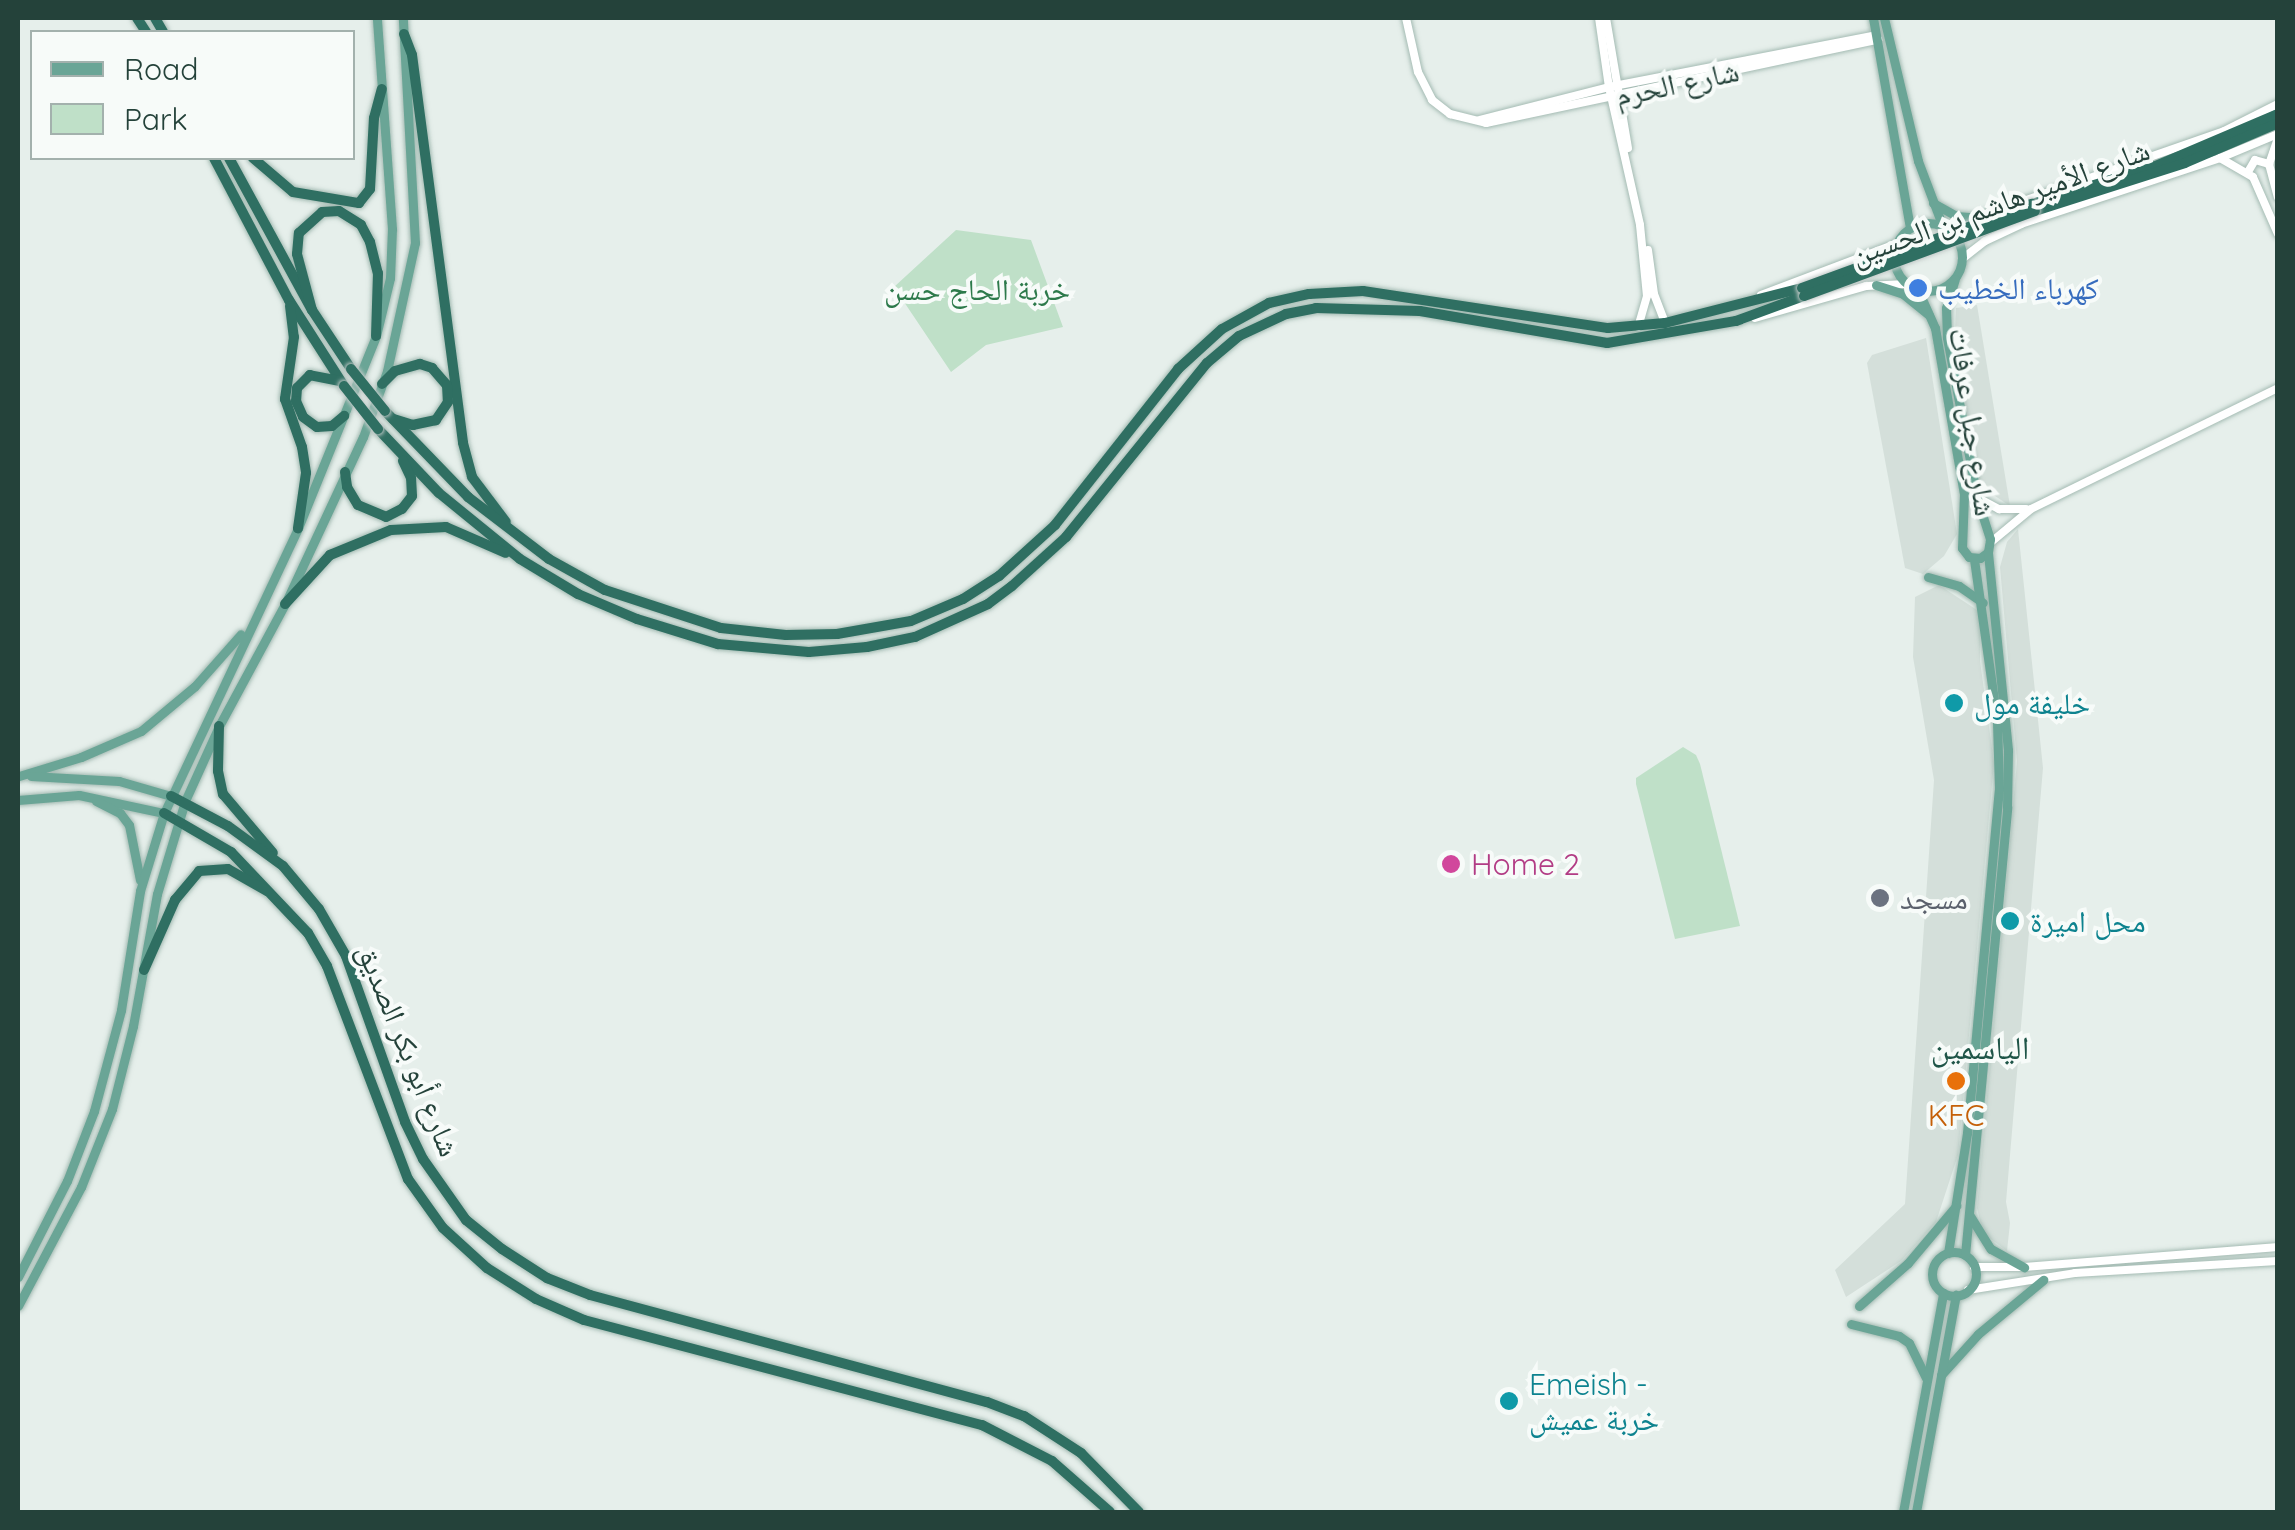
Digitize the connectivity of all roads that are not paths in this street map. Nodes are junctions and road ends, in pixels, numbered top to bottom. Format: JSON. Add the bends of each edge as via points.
{"nodes":[{"id":1,"x":377,"y":18,"type":"edge"},
{"id":2,"x":403,"y":18,"type":"edge"},
{"id":3,"x":1406,"y":18,"type":"edge"},
{"id":4,"x":1603,"y":18,"type":"edge"},
{"id":5,"x":1873,"y":18,"type":"edge"},
{"id":6,"x":1884,"y":18,"type":"edge"},
{"id":7,"x":404,"y":34,"type":"junction"},
{"id":8,"x":1877,"y":38,"type":"junction"},
{"id":9,"x":382,"y":89,"type":"junction"},
{"id":10,"x":1615,"y":91,"type":"junction"},
{"id":11,"x":2278,"y":104,"type":"edge"},
{"id":12,"x":2278,"y":114,"type":"edge"},
{"id":13,"x":2278,"y":123,"type":"edge"},
{"id":14,"x":2278,"y":136,"type":"edge"},
{"id":15,"x":2220,"y":158,"type":"junction"},
{"id":16,"x":215,"y":160,"type":"edge"},
{"id":17,"x":230,"y":160,"type":"edge"},
{"id":18,"x":255,"y":160,"type":"edge"},
{"id":19,"x":2269,"y":164,"type":"junction"},
{"id":20,"x":2248,"y":172,"type":"junction"},
{"id":21,"x":1928,"y":191,"type":"junction"},
{"id":22,"x":1908,"y":197,"type":"junction"},
{"id":23,"x":2278,"y":197,"type":"edge"},
{"id":24,"x":1933,"y":203,"type":"junction"},
{"id":25,"x":2034,"y":208,"type":"junction"},
{"id":26,"x":1985,"y":213,"type":"junction"},
{"id":27,"x":1972,"y":217,"type":"junction"},
{"id":28,"x":1944,"y":227,"type":"junction"},
{"id":29,"x":1910,"y":228,"type":"junction"},
{"id":30,"x":2278,"y":234,"type":"edge"},
{"id":31,"x":1985,"y":241,"type":"junction"},
{"id":32,"x":1896,"y":244,"type":"junction"},
{"id":33,"x":1962,"y":259,"type":"junction"},
{"id":34,"x":1856,"y":262,"type":"junction"},
{"id":35,"x":1955,"y":278,"type":"junction"},
{"id":36,"x":1906,"y":284,"type":"junction"},
{"id":37,"x":1871,"y":285,"type":"junction"},
{"id":38,"x":1918,"y":290,"type":"junction"},
{"id":39,"x":1803,"y":292,"type":"junction"},
{"id":40,"x":289,"y":300,"type":"junction"},
{"id":41,"x":1736,"y":307,"type":"junction"},
{"id":42,"x":1946,"y":308,"type":"junction"},
{"id":43,"x":312,"y":310,"type":"junction"},
{"id":44,"x":1931,"y":315,"type":"junction"},
{"id":45,"x":1736,"y":321,"type":"junction"},
{"id":46,"x":1665,"y":323,"type":"junction"},
{"id":47,"x":1638,"y":327,"type":"junction"},
{"id":48,"x":376,"y":336,"type":"junction"},
{"id":49,"x":342,"y":384,"type":"junction"},
{"id":50,"x":382,"y":384,"type":"junction"},
{"id":51,"x":2277,"y":389,"type":"edge"},
{"id":52,"x":388,"y":415,"type":"junction"},
{"id":53,"x":344,"y":416,"type":"junction"},
{"id":54,"x":401,"y":456,"type":"junction"},
{"id":55,"x":346,"y":472,"type":"junction"},
{"id":56,"x":1977,"y":498,"type":"junction"},
{"id":57,"x":2031,"y":508,"type":"junction"},
{"id":58,"x":298,"y":528,"type":"junction"},
{"id":59,"x":519,"y":538,"type":"junction"},
{"id":60,"x":1989,"y":548,"type":"junction"},
{"id":61,"x":520,"y":559,"type":"junction"},
{"id":62,"x":1974,"y":559,"type":"junction"},
{"id":63,"x":1928,"y":578,"type":"dead end"},
{"id":64,"x":1983,"y":603,"type":"junction"},
{"id":65,"x":285,"y":604,"type":"junction"},
{"id":66,"x":249,"y":624,"type":"junction"},
{"id":67,"x":219,"y":726,"type":"junction"},
{"id":68,"x":18,"y":776,"type":"edge"},
{"id":69,"x":79,"y":795,"type":"junction"},
{"id":70,"x":171,"y":796,"type":"junction"},
{"id":71,"x":18,"y":800,"type":"edge"},
{"id":72,"x":185,"y":801,"type":"junction"},
{"id":73,"x":164,"y":812,"type":"junction"},
{"id":74,"x":178,"y":819,"type":"junction"},
{"id":75,"x":283,"y":866,"type":"junction"},
{"id":76,"x":140,"y":891,"type":"junction"},
{"id":77,"x":278,"y":897,"type":"junction"},
{"id":78,"x":144,"y":970,"type":"junction"},
{"id":79,"x":1956,"y":1206,"type":"junction"},
{"id":80,"x":1968,"y":1208,"type":"junction"},
{"id":81,"x":2278,"y":1247,"type":"edge"},
{"id":82,"x":1948,"y":1253,"type":"junction"},
{"id":83,"x":1965,"y":1255,"type":"junction"},
{"id":84,"x":2278,"y":1261,"type":"edge"},
{"id":85,"x":1974,"y":1267,"type":"junction"},
{"id":86,"x":2024,"y":1268,"type":"junction"},
{"id":87,"x":18,"y":1277,"type":"edge"},
{"id":88,"x":2043,"y":1280,"type":"junction"},
{"id":89,"x":1968,"y":1290,"type":"junction"},
{"id":90,"x":1943,"y":1292,"type":"junction"},
{"id":91,"x":1956,"y":1295,"type":"junction"},
{"id":92,"x":18,"y":1306,"type":"edge"},
{"id":93,"x":1859,"y":1306,"type":"dead end"},
{"id":94,"x":1850,"y":1324,"type":"dead end"},
{"id":95,"x":1939,"y":1377,"type":"junction"},
{"id":96,"x":1927,"y":1383,"type":"junction"},
{"id":97,"x":1110,"y":1512,"type":"edge"},
{"id":98,"x":1138,"y":1512,"type":"edge"},
{"id":99,"x":1903,"y":1512,"type":"edge"},
{"id":100,"x":1916,"y":1512,"type":"edge"}],
"edges":[{"from":1,"to":9,"type":"main road"},
{"from":2,"to":7,"type":"main road"},
{"from":3,"to":10,"type":"street","name":"شارع الحرم","via":[[1427,94],[1450,114],[1476,122]]},
{"from":4,"to":10,"type":"street"},
{"from":5,"to":8,"type":"main road"},
{"from":6,"to":21,"type":"main road"},
{"from":7,"to":50,"type":"main road","via":[[415,243]]},
{"from":7,"to":59,"type":"highway","via":[[462,443],[472,476]]},
{"from":8,"to":10,"type":"street","name":"شارع الحرم"},
{"from":8,"to":22,"type":"main road"},
{"from":9,"to":18,"type":"highway","via":[[370,188],[360,203],[300,195]]},
{"from":9,"to":48,"type":"main road","via":[[392,229],[390,278]]},
{"from":10,"to":46,"type":"street"},
{"from":10,"to":47,"type":"street","via":[[1647,296]]},
{"from":11,"to":26,"type":"street","name":"شارع الأمير هاشم بن الحسين","via":[[2224,131]]},
{"from":12,"to":25,"type":"highway","name":"شارع الأمير هاشم بن الحسين"},
{"from":13,"to":25,"type":"highway","name":"شارع الأمير هاشم بن الحسين","via":[[2185,163]]},
{"from":14,"to":15,"type":"street","name":"شارع الأمير هاشم بن الحسين"},
{"from":14,"to":19,"type":"street"},
{"from":15,"to":20,"type":"street"},
{"from":15,"to":31,"type":"street","name":"شارع الأمير هاشم بن الحسين"},
{"from":16,"to":40,"type":"highway","name":"شارع الأمير هاشم بن الحسين"},
{"from":17,"to":43,"type":"highway","name":"شارع الأمير هاشم بن الحسين"},
{"from":19,"to":20,"type":"street","via":[[2256,160]]},
{"from":19,"to":23,"type":"street"},
{"from":20,"to":30,"type":"street"},
{"from":21,"to":22,"type":"main road","via":[[1920,206]]},
{"from":21,"to":24,"type":"main road"},
{"from":22,"to":29,"type":"main road"},
{"from":24,"to":27,"type":"main road"},
{"from":24,"to":28,"type":"main road"},
{"from":25,"to":39,"type":"highway","name":"شارع الأمير هاشم بن الحسين","bridge":true},
{"from":26,"to":27,"type":"street","name":"شارع الأمير هاشم بن الحسين"},
{"from":26,"to":31,"type":"street","via":[[1970,228]]},
{"from":27,"to":28,"type":"street","name":"شارع الأمير هاشم بن الحسين"},
{"from":28,"to":29,"type":"main road"},
{"from":28,"to":33,"type":"main road","via":[[1958,241]]},
{"from":29,"to":32,"type":"main road"},
{"from":31,"to":33,"type":"street","name":"شارع الأمير هاشم بن الحسين"},
{"from":32,"to":34,"type":"street","name":"شارع الأمير هاشم بن الحسين"},
{"from":32,"to":36,"type":"main road","via":[[1894,258]]},
{"from":33,"to":35,"type":"main road"},
{"from":34,"to":37,"type":"street","via":[[1876,269]]},
{"from":34,"to":41,"type":"street","name":"شارع الأمير هاشم بن الحسين"},
{"from":35,"to":38,"type":"main road","via":[[1932,292]]},
{"from":35,"to":42,"type":"main road","name":"شارع جبل عرفات"},
{"from":36,"to":37,"type":"street","name":"شارع الأمير هاشم بن الحسين"},
{"from":36,"to":38,"type":"main road"},
{"from":37,"to":44,"type":"main road","via":[[1903,294]]},
{"from":37,"to":45,"type":"street","name":"شارع الأمير هاشم بن الحسين"},
{"from":38,"to":44,"type":"main road","name":"شارع جبل عرفات"},
{"from":39,"to":41,"type":"highway","name":"شارع الأمير هاشم بن الحسين"},
{"from":39,"to":45,"type":"highway","name":"شارع الأمير هاشم بن الحسين"},
{"from":40,"to":49,"type":"highway","name":"شارع الأمير هاشم بن الحسين"},
{"from":40,"to":58,"type":"highway","via":[[294,337],[285,399],[305,459]]},
{"from":41,"to":46,"type":"highway","name":"شارع الأمير هاشم بن الحسين"},
{"from":42,"to":44,"type":"main road"},
{"from":42,"to":56,"type":"main road","name":"شارع جبل عرفات"},
{"from":43,"to":48,"type":"highway","via":[[299,233],[322,212],[339,211],[361,225],[370,242],[378,273]]},
{"from":43,"to":52,"type":"highway","name":"شارع الأمير هاشم بن الحسين","bridge":true},
{"from":44,"to":62,"type":"main road","name":"شارع جبل عرفات","via":[[1965,504],[1962,548]]},
{"from":45,"to":61,"type":"highway","name":"شارع الأمير هاشم بن الحسين","via":[[1607,343],[1420,311],[1316,308],[1286,314],[1239,336],[1207,362],[1066,537],[1012,586],[988,604],[914,636],[867,647],[809,652],[718,644],[578,594]]},
{"from":46,"to":47,"type":"highway","name":"شارع الأمير هاشم بن الحسين"},
{"from":47,"to":59,"type":"highway","name":"شارع الأمير هاشم بن الحسين","via":[[1586,327],[1363,292],[1268,303],[1222,330],[1178,369],[1027,552],[963,599],[894,624],[837,634],[721,628],[605,590]]},
{"from":48,"to":53,"type":"main road"},
{"from":49,"to":53,"type":"highway","via":[[310,375],[297,388],[296,401],[317,427]]},
{"from":49,"to":54,"type":"highway","name":"شارع الأمير هاشم بن الحسين","bridge":true},
{"from":50,"to":52,"type":"highway","via":[[395,371],[420,364],[447,385],[448,402],[436,420],[418,425]]},
{"from":50,"to":55,"type":"main road"},
{"from":51,"to":57,"type":"street"},
{"from":52,"to":59,"type":"highway","name":"شارع الأمير هاشم بن الحسين","via":[[454,484]]},
{"from":53,"to":58,"type":"main road"},
{"from":54,"to":55,"type":"highway","via":[[412,496],[386,517],[358,505]]},
{"from":54,"to":61,"type":"highway","name":"شارع الأمير هاشم بن الحسين"},
{"from":55,"to":65,"type":"main road"},
{"from":56,"to":57,"type":"street","via":[[1999,509]]},
{"from":56,"to":60,"type":"main road","name":"شارع جبل عرفات"},
{"from":57,"to":60,"type":"street"},
{"from":58,"to":66,"type":"main road"},
{"from":60,"to":62,"type":"main road","name":"شارع جبل عرفات"},
{"from":60,"to":80,"type":"main road","name":"شارع جبل عرفات","via":[[2007,807]]},
{"from":61,"to":65,"type":"highway","via":[[446,528],[391,530],[330,555]]},
{"from":62,"to":64,"type":"main road","name":"شارع جبل عرفات"},
{"from":63,"to":64,"type":"main road","via":[[1960,586]]},
{"from":64,"to":79,"type":"main road","name":"شارع جبل عرفات","via":[[1997,722],[1998,802]]},
{"from":65,"to":67,"type":"main road"},
{"from":66,"to":68,"type":"main road","via":[[195,686],[140,731]]},
{"from":66,"to":70,"type":"main road"},
{"from":67,"to":72,"type":"main road"},
{"from":67,"to":75,"type":"highway","via":[[223,794]]},
{"from":68,"to":70,"type":"main road","name":"شارع أبو بكر الصديق","via":[[120,782]]},
{"from":69,"to":71,"type":"main road","name":"شارع أبو بكر الصديق"},
{"from":69,"to":73,"type":"main road","name":"شارع أبو بكر الصديق"},
{"from":69,"to":76,"type":"main road","via":[[105,804],[129,824]]},
{"from":70,"to":72,"type":"highway","name":"شارع أبو بكر الصديق"},
{"from":70,"to":73,"type":"main road"},
{"from":72,"to":74,"type":"main road"},
{"from":72,"to":75,"type":"highway","name":"شارع أبو بكر الصديق"},
{"from":73,"to":74,"type":"highway","name":"شارع أبو بكر الصديق"},
{"from":73,"to":76,"type":"main road"},
{"from":74,"to":77,"type":"highway","name":"شارع أبو بكر الصديق","via":[[231,852]]},
{"from":74,"to":78,"type":"main road"},
{"from":75,"to":98,"type":"highway","name":"شارع أبو بكر الصديق","via":[[346,956],[423,1159],[482,1235],[548,1278],[590,1295],[1024,1416],[1082,1453]]},
{"from":76,"to":87,"type":"main road","via":[[121,1010],[94,1111],[68,1181]]},
{"from":77,"to":78,"type":"highway","via":[[228,870],[199,871],[175,900]]},
{"from":77,"to":97,"type":"highway","name":"شارع أبو بكر الصديق","via":[[328,966],[408,1179],[444,1228],[487,1268],[584,1320],[982,1425],[1052,1461]]},
{"from":78,"to":92,"type":"main road","via":[[105,1126]]},
{"from":79,"to":82,"type":"main road","name":"شارع جبل عرفات"},
{"from":79,"to":93,"type":"main road","via":[[1908,1263]]},
{"from":80,"to":83,"type":"main road","name":"شارع جبل عرفات"},
{"from":80,"to":86,"type":"main road","via":[[1990,1249]]},
{"from":81,"to":86,"type":"street"},
{"from":82,"to":83,"type":"main road"},
{"from":82,"to":90,"type":"main road","via":[[1933,1268]]},
{"from":83,"to":85,"type":"main road"},
{"from":84,"to":88,"type":"street"},
{"from":85,"to":86,"type":"street"},
{"from":85,"to":89,"type":"main road"},
{"from":88,"to":89,"type":"street"},
{"from":88,"to":95,"type":"main road"},
{"from":89,"to":91,"type":"main road"},
{"from":90,"to":91,"type":"main road"},
{"from":90,"to":96,"type":"main road"},
{"from":91,"to":95,"type":"main road"},
{"from":94,"to":96,"type":"main road","via":[[1910,1343]]},
{"from":95,"to":100,"type":"main road"},
{"from":96,"to":99,"type":"main road"}]}
